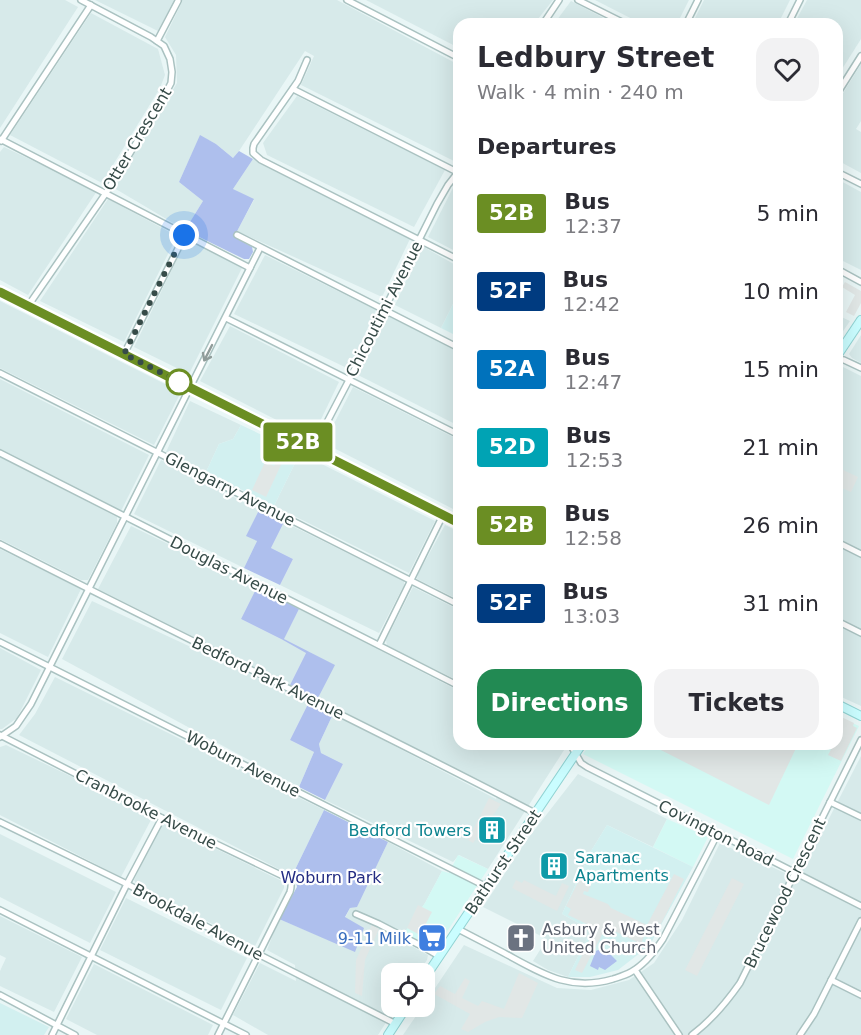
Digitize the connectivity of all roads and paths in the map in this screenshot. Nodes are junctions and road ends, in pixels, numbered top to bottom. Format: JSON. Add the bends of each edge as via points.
{"nodes":[{"id":1,"x":82,"y":0,"type":"edge"},
{"id":2,"x":347,"y":0,"type":"edge"},
{"id":3,"x":559,"y":0,"type":"edge"},
{"id":4,"x":578,"y":0,"type":"edge"},
{"id":5,"x":698,"y":0,"type":"edge"},
{"id":6,"x":800,"y":0,"type":"edge"},
{"id":7,"x":178,"y":1,"type":"edge"},
{"id":8,"x":91,"y":5,"type":"junction"},
{"id":9,"x":547,"y":18,"type":"edge"},
{"id":10,"x":614,"y":18,"type":"edge"},
{"id":11,"x":689,"y":18,"type":"edge"},
{"id":12,"x":791,"y":18,"type":"edge"},
{"id":13,"x":157,"y":41,"type":"junction"},
{"id":14,"x":453,"y":55,"type":"edge"},
{"id":15,"x":861,"y":56,"type":"edge"},
{"id":16,"x":308,"y":60,"type":"dead end"},
{"id":17,"x":843,"y":84,"type":"edge"},
{"id":18,"x":293,"y":89,"type":"junction"},
{"id":19,"x":1,"y":140,"type":"edge"},
{"id":20,"x":453,"y":169,"type":"edge"},
{"id":21,"x":843,"y":175,"type":"edge"},
{"id":22,"x":453,"y":180,"type":"edge"},
{"id":23,"x":861,"y":184,"type":"edge"},
{"id":24,"x":106,"y":193,"type":"junction"},
{"id":25,"x":184,"y":235,"type":"junction"},
{"id":26,"x":237,"y":235,"type":"dead end"},
{"id":27,"x":419,"y":240,"type":"junction"},
{"id":28,"x":260,"y":248,"type":"junction"},
{"id":29,"x":453,"y":257,"type":"edge"},
{"id":30,"x":250,"y":268,"type":"junction"},
{"id":31,"x":843,"y":272,"type":"edge"},
{"id":32,"x":861,"y":282,"type":"edge"},
{"id":33,"x":0,"y":292,"type":"edge"},
{"id":34,"x":28,"y":306,"type":"junction"},
{"id":35,"x":383,"y":310,"type":"junction"},
{"id":36,"x":226,"y":318,"type":"junction"},
{"id":37,"x":861,"y":320,"type":"edge"},
{"id":38,"x":453,"y":345,"type":"edge"},
{"id":39,"x":843,"y":348,"type":"edge"},
{"id":40,"x":124,"y":354,"type":"junction"},
{"id":41,"x":843,"y":360,"type":"edge"},
{"id":42,"x":861,"y":368,"type":"edge"},
{"id":43,"x":0,"y":374,"type":"edge"},
{"id":44,"x":349,"y":380,"type":"junction"},
{"id":45,"x":190,"y":388,"type":"junction"},
{"id":46,"x":453,"y":432,"type":"edge"},
{"id":47,"x":313,"y":449,"type":"junction"},
{"id":48,"x":0,"y":453,"type":"edge"},
{"id":49,"x":158,"y":453,"type":"junction"},
{"id":50,"x":443,"y":515,"type":"junction"},
{"id":51,"x":125,"y":516,"type":"junction"},
{"id":52,"x":453,"y":520,"type":"edge"},
{"id":53,"x":0,"y":544,"type":"edge"},
{"id":54,"x":843,"y":545,"type":"edge"},
{"id":55,"x":861,"y":554,"type":"edge"},
{"id":56,"x":410,"y":580,"type":"junction"},
{"id":57,"x":89,"y":590,"type":"junction"},
{"id":58,"x":453,"y":602,"type":"edge"},
{"id":59,"x":843,"y":624,"type":"edge"},
{"id":60,"x":861,"y":633,"type":"edge"},
{"id":61,"x":0,"y":642,"type":"edge"},
{"id":62,"x":379,"y":645,"type":"junction"},
{"id":63,"x":50,"y":667,"type":"junction"},
{"id":64,"x":453,"y":683,"type":"edge"},
{"id":65,"x":843,"y":707,"type":"edge"},
{"id":66,"x":861,"y":716,"type":"edge"},
{"id":67,"x":1,"y":736,"type":"edge"},
{"id":68,"x":861,"y":740,"type":"edge"},
{"id":69,"x":574,"y":750,"type":"edge"},
{"id":70,"x":578,"y":750,"type":"edge"},
{"id":71,"x":576,"y":753,"type":"junction"},
{"id":72,"x":830,"y":802,"type":"junction"},
{"id":73,"x":535,"y":813,"type":"junction"},
{"id":74,"x":861,"y":817,"type":"edge"},
{"id":75,"x":162,"y":818,"type":"junction"},
{"id":76,"x":0,"y":822,"type":"edge"},
{"id":77,"x":718,"y":833,"type":"junction"},
{"id":78,"x":795,"y":873,"type":"junction"},
{"id":79,"x":127,"y":884,"type":"junction"},
{"id":80,"x":487,"y":887,"type":"junction"},
{"id":81,"x":861,"y":906,"type":"edge"},
{"id":82,"x":0,"y":910,"type":"edge"},
{"id":83,"x":356,"y":914,"type":"dead end"},
{"id":84,"x":861,"y":921,"type":"edge"},
{"id":85,"x":458,"y":929,"type":"junction"},
{"id":86,"x":258,"y":954,"type":"junction"},
{"id":87,"x":440,"y":956,"type":"junction"},
{"id":88,"x":91,"y":957,"type":"junction"},
{"id":89,"x":435,"y":963,"type":"edge"},
{"id":90,"x":635,"y":970,"type":"junction"},
{"id":91,"x":831,"y":980,"type":"junction"},
{"id":92,"x":0,"y":995,"type":"edge"},
{"id":93,"x":861,"y":995,"type":"edge"},
{"id":94,"x":400,"y":1017,"type":"edge"},
{"id":95,"x":223,"y":1024,"type":"junction"},
{"id":96,"x":396,"y":1024,"type":"junction"},
{"id":97,"x":56,"y":1026,"type":"junction"},
{"id":98,"x":52,"y":1035,"type":"edge"},
{"id":99,"x":75,"y":1035,"type":"edge"},
{"id":100,"x":218,"y":1035,"type":"edge"},
{"id":101,"x":246,"y":1035,"type":"edge"},
{"id":102,"x":388,"y":1035,"type":"edge"},
{"id":103,"x":679,"y":1035,"type":"edge"},
{"id":104,"x":692,"y":1035,"type":"edge"},
{"id":105,"x":800,"y":1035,"type":"edge"}],
"edges":[{"from":1,"to":8,"type":"street"},
{"from":2,"to":14,"type":"street"},
{"from":3,"to":9,"type":"street"},
{"from":4,"to":10,"type":"street"},
{"from":5,"to":11,"type":"street"},
{"from":6,"to":12,"type":"street"},
{"from":7,"to":13,"type":"street"},
{"from":8,"to":13,"type":"street"},
{"from":8,"to":19,"type":"street"},
{"from":13,"to":24,"type":"street","name":"Otter Crescent","via":[[170,59],[171,83]]},
{"from":15,"to":17,"type":"street"},
{"from":16,"to":18,"type":"street"},
{"from":18,"to":20,"type":"street"},
{"from":18,"to":27,"type":"street","via":[[252,147],[253,153]]},
{"from":19,"to":24,"type":"street"},
{"from":21,"to":23,"type":"street"},
{"from":22,"to":27,"type":"street","name":"Chicoutimi Avenue"},
{"from":24,"to":25,"type":"street"},
{"from":24,"to":34,"type":"street","name":"Otter Crescent"},
{"from":25,"to":30,"type":"street"},
{"from":25,"to":40,"type":"street"},
{"from":26,"to":28,"type":"street"},
{"from":27,"to":29,"type":"street"},
{"from":27,"to":35,"type":"street","name":"Chicoutimi Avenue"},
{"from":28,"to":30,"type":"street"},
{"from":28,"to":35,"type":"street"},
{"from":30,"to":36,"type":"street"},
{"from":31,"to":32,"type":"street"},
{"from":33,"to":34,"type":"main road"},
{"from":34,"to":40,"type":"main road"},
{"from":35,"to":38,"type":"street"},
{"from":35,"to":44,"type":"street","name":"Chicoutimi Avenue"},
{"from":36,"to":44,"type":"street"},
{"from":36,"to":45,"type":"street","one_way":true},
{"from":37,"to":39,"type":"main road"},
{"from":40,"to":45,"type":"main road"},
{"from":41,"to":42,"type":"street"},
{"from":43,"to":49,"type":"street","name":"Glengarry Avenue"},
{"from":44,"to":46,"type":"street"},
{"from":44,"to":47,"type":"street","name":"Chicoutimi Avenue"},
{"from":45,"to":47,"type":"main road"},
{"from":45,"to":49,"type":"street"},
{"from":47,"to":50,"type":"main road"},
{"from":48,"to":51,"type":"street","name":"Douglas Avenue"},
{"from":49,"to":51,"type":"street"},
{"from":49,"to":56,"type":"street","name":"Glengarry Avenue"},
{"from":50,"to":52,"type":"main road"},
{"from":50,"to":56,"type":"street"},
{"from":51,"to":57,"type":"street"},
{"from":51,"to":62,"type":"street","name":"Douglas Avenue"},
{"from":53,"to":57,"type":"street","name":"Bedford Park Avenue"},
{"from":54,"to":55,"type":"street"},
{"from":56,"to":58,"type":"street","name":"Glengarry Avenue"},
{"from":56,"to":62,"type":"street"},
{"from":57,"to":63,"type":"street"},
{"from":57,"to":73,"type":"street","name":"Bedford Park Avenue"},
{"from":59,"to":60,"type":"street"},
{"from":61,"to":63,"type":"street","name":"Woburn Avenue"},
{"from":62,"to":64,"type":"street","name":"Douglas Avenue"},
{"from":63,"to":67,"type":"street","via":[[20,722]]},
{"from":63,"to":80,"type":"street","name":"Woburn Avenue"},
{"from":65,"to":66,"type":"main road"},
{"from":67,"to":75,"type":"street","name":"Cranbrooke Avenue"},
{"from":68,"to":72,"type":"street","name":"Brucewood Crescent"},
{"from":69,"to":71,"type":"street"},
{"from":70,"to":71,"type":"main road","name":"Bathurst Street"},
{"from":71,"to":73,"type":"main road","name":"Bathurst Street"},
{"from":71,"to":77,"type":"street","name":"Covington Road","via":[[588,768]]},
{"from":72,"to":74,"type":"street"},
{"from":72,"to":78,"type":"street","name":"Brucewood Crescent"},
{"from":73,"to":80,"type":"main road","name":"Bathurst Street"},
{"from":75,"to":79,"type":"street"},
{"from":75,"to":86,"type":"street","name":"Cranbrooke Avenue","via":[[285,877],[291,884]]},
{"from":76,"to":79,"type":"street","name":"Brookdale Avenue"},
{"from":77,"to":78,"type":"street","name":"Covington Road"},
{"from":77,"to":90,"type":"street","via":[[663,939]]},
{"from":78,"to":81,"type":"street","name":"Covington Road"},
{"from":78,"to":104,"type":"street","name":"Brucewood Crescent","via":[[740,983],[707,1024]]},
{"from":79,"to":86,"type":"street","name":"Brookdale Avenue"},
{"from":79,"to":88,"type":"street"},
{"from":80,"to":85,"type":"main road","name":"Bathurst Street"},
{"from":82,"to":88,"type":"street"},
{"from":83,"to":87,"type":"street"},
{"from":84,"to":91,"type":"street"},
{"from":85,"to":87,"type":"main road","name":"Bathurst Street"},
{"from":85,"to":90,"type":"street","via":[[559,980],[591,983]]},
{"from":86,"to":95,"type":"street"},
{"from":86,"to":96,"type":"street","name":"Brookdale Avenue"},
{"from":87,"to":89,"type":"main road","name":"Bathurst Street"},
{"from":88,"to":95,"type":"street"},
{"from":88,"to":97,"type":"street"},
{"from":90,"to":103,"type":"street"},
{"from":91,"to":93,"type":"street"},
{"from":91,"to":105,"type":"street"},
{"from":92,"to":97,"type":"street"},
{"from":94,"to":96,"type":"main road"},
{"from":95,"to":100,"type":"street"},
{"from":95,"to":101,"type":"street"},
{"from":96,"to":102,"type":"main road"},
{"from":97,"to":98,"type":"street"},
{"from":97,"to":99,"type":"street"}]}
